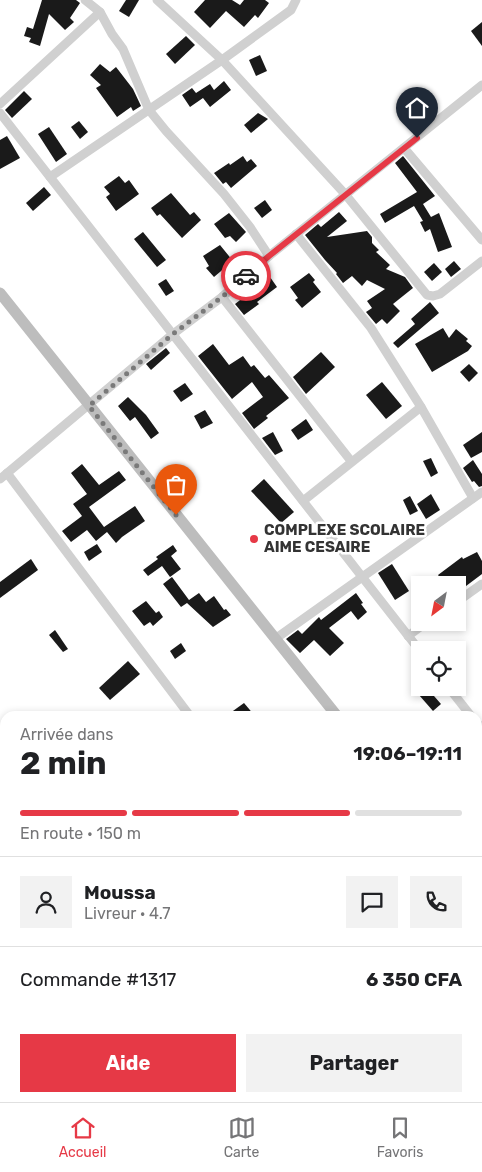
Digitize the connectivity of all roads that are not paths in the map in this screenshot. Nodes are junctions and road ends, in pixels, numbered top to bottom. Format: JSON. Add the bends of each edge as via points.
{"nodes":[{"id":1,"x":85,"y":0,"type":"edge"},
{"id":2,"x":156,"y":0,"type":"edge"},
{"id":3,"x":296,"y":0,"type":"edge"},
{"id":4,"x":100,"y":12,"type":"junction"},
{"id":5,"x":222,"y":60,"type":"junction"},
{"id":6,"x":482,"y":85,"type":"edge"},
{"id":7,"x":0,"y":104,"type":"edge"},
{"id":8,"x":149,"y":110,"type":"junction"},
{"id":9,"x":0,"y":113,"type":"edge"},
{"id":10,"x":404,"y":148,"type":"junction"},
{"id":11,"x":50,"y":177,"type":"junction"},
{"id":12,"x":346,"y":194,"type":"junction"},
{"id":13,"x":296,"y":234,"type":"junction"},
{"id":14,"x":482,"y":240,"type":"edge"},
{"id":15,"x":269,"y":256,"type":"junction"},
{"id":16,"x":482,"y":261,"type":"edge"},
{"id":17,"x":0,"y":293,"type":"edge"},
{"id":18,"x":222,"y":297,"type":"junction"},
{"id":19,"x":173,"y":334,"type":"junction"},
{"id":20,"x":89,"y":406,"type":"junction"},
{"id":21,"x":421,"y":407,"type":"junction"},
{"id":22,"x":352,"y":462,"type":"junction"},
{"id":23,"x":3,"y":476,"type":"edge"},
{"id":24,"x":482,"y":492,"type":"edge"},
{"id":25,"x":473,"y":498,"type":"junction"},
{"id":26,"x":303,"y":501,"type":"junction"},
{"id":27,"x":362,"y":577,"type":"junction"},
{"id":28,"x":482,"y":584,"type":"edge"},
{"id":29,"x":466,"y":595,"type":"edge"},
{"id":30,"x":415,"y":631,"type":"edge"},
{"id":31,"x":408,"y":636,"type":"junction"},
{"id":32,"x":275,"y":639,"type":"junction"},
{"id":33,"x":412,"y":641,"type":"edge"},
{"id":34,"x":455,"y":696,"type":"edge"},
{"id":35,"x":186,"y":711,"type":"edge"},
{"id":36,"x":332,"y":711,"type":"edge"},
{"id":37,"x":467,"y":711,"type":"edge"}],
"edges":[{"from":1,"to":4,"type":"street"},
{"from":2,"to":5,"type":"street"},
{"from":3,"to":5,"type":"street","via":[[292,10]]},
{"from":4,"to":7,"type":"street"},
{"from":4,"to":8,"type":"street","via":[[123,49]]},
{"from":5,"to":8,"type":"street"},
{"from":5,"to":12,"type":"street"},
{"from":6,"to":10,"type":"street"},
{"from":8,"to":11,"type":"street"},
{"from":8,"to":15,"type":"street","via":[[224,194]]},
{"from":9,"to":11,"type":"street"},
{"from":10,"to":12,"type":"street"},
{"from":10,"to":14,"type":"street"},
{"from":11,"to":19,"type":"street"},
{"from":12,"to":13,"type":"street"},
{"from":12,"to":16,"type":"street","via":[[427,295],[440,294]]},
{"from":13,"to":15,"type":"street"},
{"from":13,"to":21,"type":"street","via":[[371,328]]},
{"from":15,"to":18,"type":"street"},
{"from":17,"to":20,"type":"main road"},
{"from":18,"to":19,"type":"street"},
{"from":18,"to":22,"type":"street"},
{"from":19,"to":20,"type":"street"},
{"from":19,"to":26,"type":"street"},
{"from":20,"to":23,"type":"street"},
{"from":20,"to":32,"type":"main road"},
{"from":21,"to":22,"type":"street"},
{"from":21,"to":25,"type":"street"},
{"from":22,"to":26,"type":"street"},
{"from":23,"to":35,"type":"street"},
{"from":24,"to":25,"type":"street"},
{"from":25,"to":27,"type":"street"},
{"from":26,"to":27,"type":"street"},
{"from":27,"to":31,"type":"street"},
{"from":27,"to":32,"type":"street"},
{"from":28,"to":29,"type":"street"},
{"from":30,"to":31,"type":"street"},
{"from":31,"to":33,"type":"street"},
{"from":32,"to":36,"type":"main road"},
{"from":34,"to":37,"type":"street"}]}
